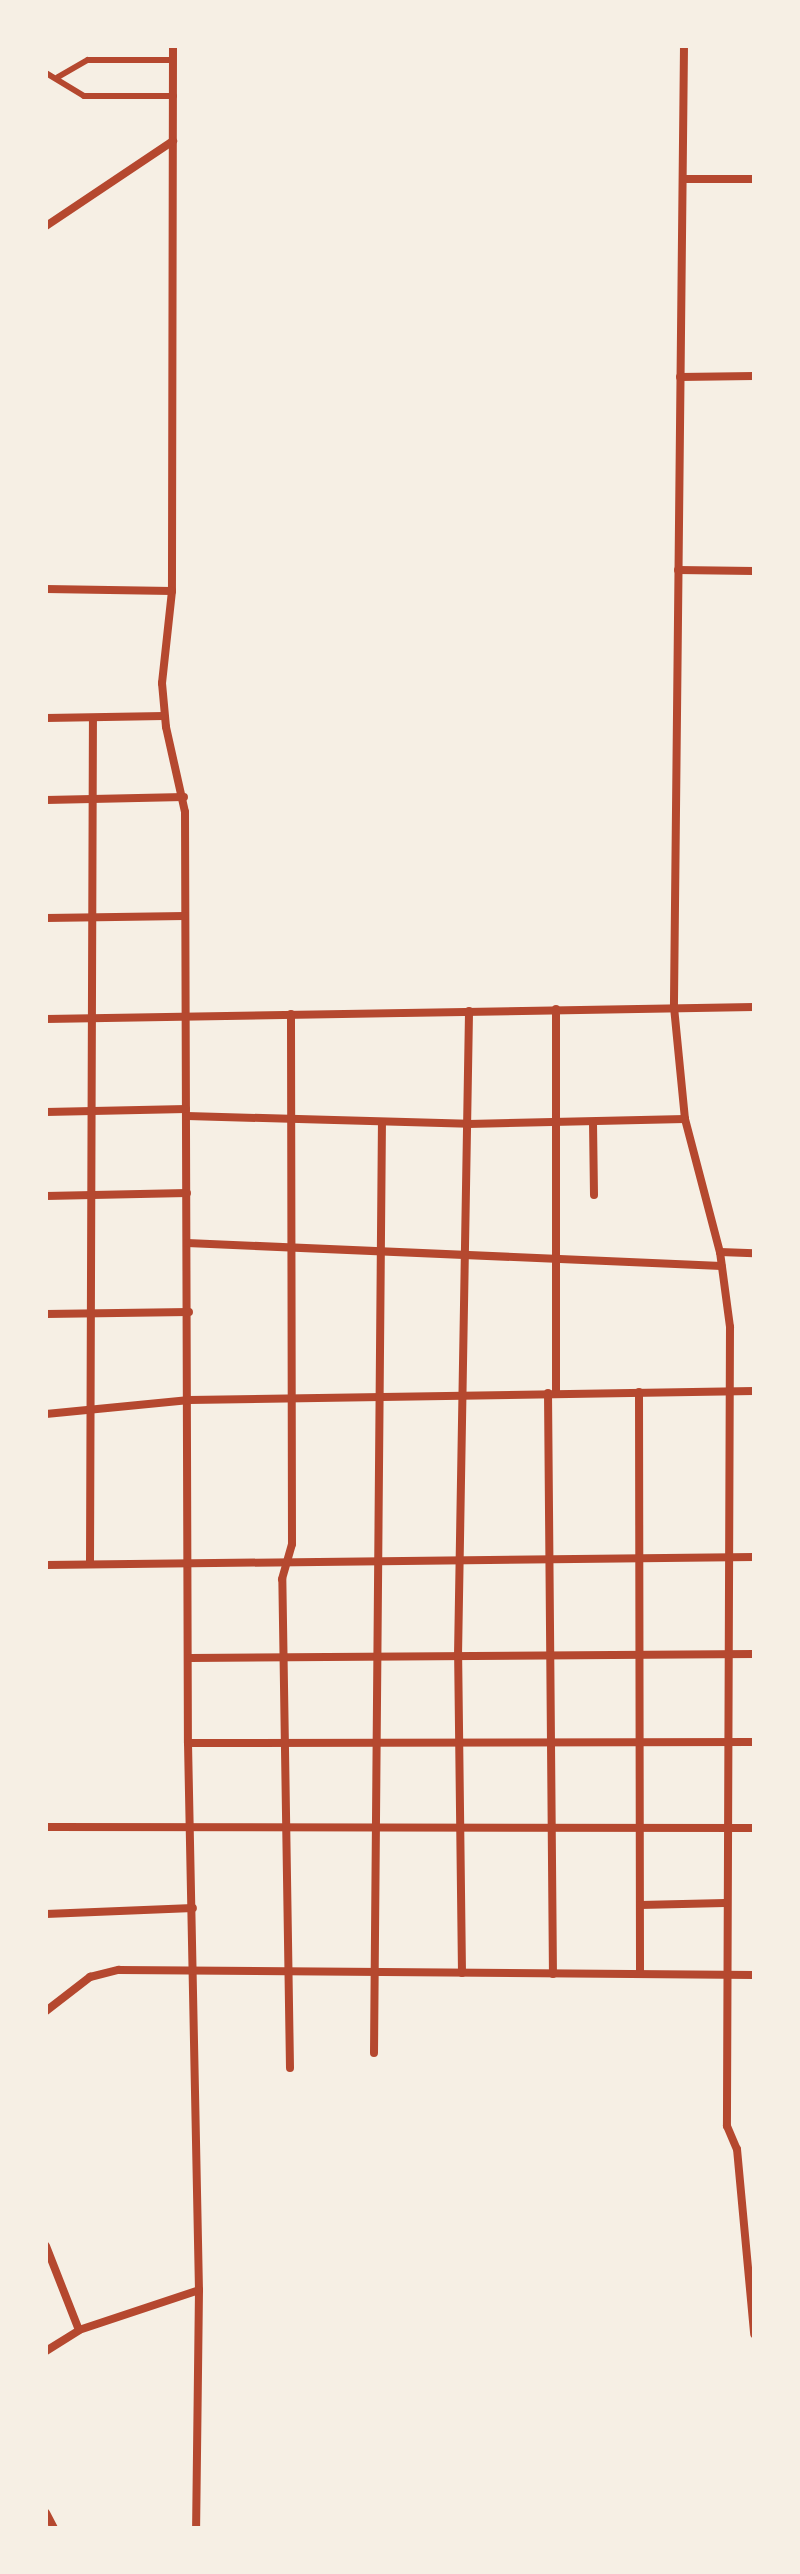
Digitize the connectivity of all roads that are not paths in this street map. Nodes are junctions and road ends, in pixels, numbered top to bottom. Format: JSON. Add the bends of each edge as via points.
{"nodes":[{"id":1,"x":173,"y":46,"type":"edge"},
{"id":2,"x":684,"y":46,"type":"edge"},
{"id":3,"x":173,"y":60,"type":"junction"},
{"id":4,"x":46,"y":73,"type":"edge"},
{"id":5,"x":58,"y":77,"type":"junction"},
{"id":6,"x":174,"y":96,"type":"junction"},
{"id":7,"x":173,"y":141,"type":"junction"},
{"id":8,"x":683,"y":179,"type":"junction"},
{"id":9,"x":754,"y":179,"type":"edge"},
{"id":10,"x":46,"y":226,"type":"edge"},
{"id":11,"x":754,"y":376,"type":"edge"},
{"id":12,"x":680,"y":377,"type":"junction"},
{"id":13,"x":678,"y":570,"type":"junction"},
{"id":14,"x":754,"y":571,"type":"edge"},
{"id":15,"x":46,"y":589,"type":"edge"},
{"id":16,"x":172,"y":591,"type":"junction"},
{"id":17,"x":164,"y":716,"type":"junction"},
{"id":18,"x":46,"y":718,"type":"edge"},
{"id":19,"x":93,"y":719,"type":"junction"},
{"id":20,"x":184,"y":797,"type":"junction"},
{"id":21,"x":92,"y":799,"type":"junction"},
{"id":22,"x":46,"y":800,"type":"edge"},
{"id":23,"x":185,"y":916,"type":"junction"},
{"id":24,"x":91,"y":917,"type":"junction"},
{"id":25,"x":46,"y":918,"type":"edge"},
{"id":26,"x":674,"y":1007,"type":"junction"},
{"id":27,"x":754,"y":1007,"type":"edge"},
{"id":28,"x":556,"y":1009,"type":"junction"},
{"id":29,"x":469,"y":1011,"type":"junction"},
{"id":30,"x":291,"y":1014,"type":"junction"},
{"id":31,"x":186,"y":1017,"type":"junction"},
{"id":32,"x":90,"y":1018,"type":"junction"},
{"id":33,"x":46,"y":1019,"type":"edge"},
{"id":34,"x":90,"y":1111,"type":"junction"},
{"id":35,"x":46,"y":1112,"type":"edge"},
{"id":36,"x":186,"y":1113,"type":"junction"},
{"id":37,"x":291,"y":1119,"type":"junction"},
{"id":38,"x":685,"y":1119,"type":"junction"},
{"id":39,"x":382,"y":1122,"type":"junction"},
{"id":40,"x":593,"y":1123,"type":"junction"},
{"id":41,"x":468,"y":1124,"type":"junction"},
{"id":42,"x":555,"y":1124,"type":"junction"},
{"id":43,"x":187,"y":1193,"type":"junction"},
{"id":44,"x":89,"y":1195,"type":"junction"},
{"id":45,"x":594,"y":1195,"type":"dead end"},
{"id":46,"x":46,"y":1196,"type":"edge"},
{"id":47,"x":187,"y":1243,"type":"junction"},
{"id":48,"x":292,"y":1248,"type":"junction"},
{"id":49,"x":720,"y":1252,"type":"junction"},
{"id":50,"x":380,"y":1253,"type":"junction"},
{"id":51,"x":754,"y":1253,"type":"edge"},
{"id":52,"x":468,"y":1255,"type":"junction"},
{"id":53,"x":558,"y":1261,"type":"junction"},
{"id":54,"x":722,"y":1266,"type":"junction"},
{"id":55,"x":189,"y":1312,"type":"junction"},
{"id":56,"x":88,"y":1313,"type":"junction"},
{"id":57,"x":46,"y":1314,"type":"edge"},
{"id":58,"x":729,"y":1391,"type":"junction"},
{"id":59,"x":754,"y":1391,"type":"edge"},
{"id":60,"x":639,"y":1392,"type":"junction"},
{"id":61,"x":552,"y":1393,"type":"junction"},
{"id":62,"x":464,"y":1395,"type":"junction"},
{"id":63,"x":376,"y":1397,"type":"junction"},
{"id":64,"x":293,"y":1398,"type":"junction"},
{"id":65,"x":189,"y":1400,"type":"junction"},
{"id":66,"x":87,"y":1409,"type":"junction"},
{"id":67,"x":46,"y":1414,"type":"edge"},
{"id":68,"x":550,"y":1557,"type":"junction"},
{"id":69,"x":639,"y":1557,"type":"junction"},
{"id":70,"x":727,"y":1557,"type":"junction"},
{"id":71,"x":754,"y":1557,"type":"edge"},
{"id":72,"x":459,"y":1558,"type":"junction"},
{"id":73,"x":376,"y":1559,"type":"junction"},
{"id":74,"x":288,"y":1560,"type":"junction"},
{"id":75,"x":190,"y":1562,"type":"junction"},
{"id":76,"x":90,"y":1563,"type":"junction"},
{"id":77,"x":46,"y":1565,"type":"edge"},
{"id":78,"x":754,"y":1654,"type":"edge"},
{"id":79,"x":550,"y":1655,"type":"junction"},
{"id":80,"x":639,"y":1655,"type":"junction"},
{"id":81,"x":726,"y":1655,"type":"junction"},
{"id":82,"x":375,"y":1656,"type":"junction"},
{"id":83,"x":458,"y":1656,"type":"junction"},
{"id":84,"x":283,"y":1657,"type":"junction"},
{"id":85,"x":190,"y":1658,"type":"junction"},
{"id":86,"x":285,"y":1742,"type":"junction"},
{"id":87,"x":375,"y":1742,"type":"junction"},
{"id":88,"x":459,"y":1742,"type":"junction"},
{"id":89,"x":551,"y":1742,"type":"junction"},
{"id":90,"x":639,"y":1742,"type":"junction"},
{"id":91,"x":726,"y":1742,"type":"junction"},
{"id":92,"x":754,"y":1742,"type":"edge"},
{"id":93,"x":188,"y":1743,"type":"junction"},
{"id":94,"x":46,"y":1827,"type":"edge"},
{"id":95,"x":191,"y":1827,"type":"junction"},
{"id":96,"x":286,"y":1827,"type":"junction"},
{"id":97,"x":375,"y":1827,"type":"junction"},
{"id":98,"x":460,"y":1827,"type":"junction"},
{"id":99,"x":552,"y":1827,"type":"junction"},
{"id":100,"x":640,"y":1828,"type":"junction"},
{"id":101,"x":726,"y":1828,"type":"junction"},
{"id":102,"x":754,"y":1828,"type":"edge"},
{"id":103,"x":725,"y":1903,"type":"junction"},
{"id":104,"x":640,"y":1905,"type":"junction"},
{"id":105,"x":193,"y":1908,"type":"junction"},
{"id":106,"x":46,"y":1914,"type":"edge"},
{"id":107,"x":195,"y":1971,"type":"junction"},
{"id":108,"x":288,"y":1972,"type":"junction"},
{"id":109,"x":374,"y":1972,"type":"junction"},
{"id":110,"x":462,"y":1973,"type":"junction"},
{"id":111,"x":553,"y":1974,"type":"junction"},
{"id":112,"x":640,"y":1974,"type":"junction"},
{"id":113,"x":725,"y":1975,"type":"junction"},
{"id":114,"x":754,"y":1975,"type":"edge"},
{"id":115,"x":46,"y":2011,"type":"edge"},
{"id":116,"x":374,"y":2053,"type":"dead end"},
{"id":117,"x":290,"y":2068,"type":"dead end"},
{"id":118,"x":46,"y":2246,"type":"edge"},
{"id":119,"x":199,"y":2290,"type":"junction"},
{"id":120,"x":79,"y":2330,"type":"junction"},
{"id":121,"x":754,"y":2334,"type":"edge"},
{"id":122,"x":46,"y":2351,"type":"edge"},
{"id":123,"x":46,"y":2513,"type":"edge"},
{"id":124,"x":54,"y":2528,"type":"edge"},
{"id":125,"x":196,"y":2528,"type":"edge"}],
"edges":[{"from":1,"to":3,"type":"street"},
{"from":2,"to":8,"type":"street"},
{"from":3,"to":5,"type":"lane","via":[[88,60]]},
{"from":3,"to":6,"type":"street"},
{"from":4,"to":5,"type":"lane"},
{"from":5,"to":6,"type":"lane","via":[[84,96]]},
{"from":6,"to":7,"type":"street"},
{"from":7,"to":10,"type":"street"},
{"from":7,"to":16,"type":"street"},
{"from":8,"to":9,"type":"street"},
{"from":8,"to":12,"type":"street"},
{"from":11,"to":12,"type":"street"},
{"from":12,"to":13,"type":"street"},
{"from":13,"to":14,"type":"street"},
{"from":13,"to":26,"type":"street"},
{"from":15,"to":16,"type":"street"},
{"from":16,"to":17,"type":"street","via":[[162,667]]},
{"from":17,"to":19,"type":"street"},
{"from":17,"to":20,"type":"street"},
{"from":18,"to":19,"type":"street"},
{"from":19,"to":21,"type":"street"},
{"from":20,"to":21,"type":"street"},
{"from":20,"to":23,"type":"street"},
{"from":21,"to":22,"type":"street"},
{"from":21,"to":24,"type":"street"},
{"from":23,"to":24,"type":"street"},
{"from":23,"to":31,"type":"street"},
{"from":24,"to":25,"type":"street"},
{"from":24,"to":32,"type":"street"},
{"from":26,"to":27,"type":"street"},
{"from":26,"to":28,"type":"street"},
{"from":26,"to":38,"type":"street"},
{"from":28,"to":29,"type":"street"},
{"from":28,"to":42,"type":"street"},
{"from":29,"to":30,"type":"street"},
{"from":29,"to":41,"type":"street"},
{"from":30,"to":31,"type":"street"},
{"from":30,"to":37,"type":"street"},
{"from":31,"to":32,"type":"street"},
{"from":31,"to":36,"type":"street"},
{"from":32,"to":33,"type":"street"},
{"from":32,"to":34,"type":"street"},
{"from":34,"to":35,"type":"street"},
{"from":34,"to":36,"type":"street"},
{"from":34,"to":44,"type":"street"},
{"from":36,"to":37,"type":"street"},
{"from":36,"to":43,"type":"street"},
{"from":37,"to":39,"type":"street"},
{"from":37,"to":48,"type":"street"},
{"from":38,"to":40,"type":"street"},
{"from":38,"to":49,"type":"street"},
{"from":39,"to":41,"type":"street"},
{"from":39,"to":50,"type":"street"},
{"from":40,"to":42,"type":"street"},
{"from":40,"to":45,"type":"street"},
{"from":41,"to":42,"type":"street"},
{"from":41,"to":52,"type":"street"},
{"from":42,"to":53,"type":"street"},
{"from":43,"to":44,"type":"street"},
{"from":43,"to":47,"type":"street"},
{"from":44,"to":46,"type":"street"},
{"from":44,"to":56,"type":"street"},
{"from":47,"to":48,"type":"street"},
{"from":47,"to":55,"type":"street"},
{"from":48,"to":50,"type":"street"},
{"from":48,"to":64,"type":"street"},
{"from":49,"to":51,"type":"street"},
{"from":49,"to":54,"type":"street"},
{"from":50,"to":52,"type":"street"},
{"from":50,"to":63,"type":"street"},
{"from":52,"to":53,"type":"street"},
{"from":52,"to":62,"type":"street"},
{"from":53,"to":54,"type":"street"},
{"from":53,"to":61,"type":"street"},
{"from":54,"to":58,"type":"street","via":[[730,1327]]},
{"from":55,"to":56,"type":"street"},
{"from":55,"to":65,"type":"street"},
{"from":56,"to":57,"type":"street"},
{"from":56,"to":66,"type":"street"},
{"from":58,"to":59,"type":"street"},
{"from":58,"to":60,"type":"street"},
{"from":58,"to":70,"type":"street"},
{"from":60,"to":61,"type":"street"},
{"from":60,"to":69,"type":"street"},
{"from":61,"to":62,"type":"street"},
{"from":61,"to":68,"type":"street"},
{"from":62,"to":63,"type":"street"},
{"from":62,"to":72,"type":"street"},
{"from":63,"to":64,"type":"street"},
{"from":63,"to":73,"type":"street"},
{"from":64,"to":65,"type":"street"},
{"from":64,"to":74,"type":"street"},
{"from":65,"to":66,"type":"street"},
{"from":65,"to":75,"type":"street"},
{"from":66,"to":67,"type":"street"},
{"from":66,"to":76,"type":"street"},
{"from":68,"to":69,"type":"street"},
{"from":68,"to":72,"type":"street"},
{"from":68,"to":79,"type":"street"},
{"from":69,"to":70,"type":"street"},
{"from":69,"to":80,"type":"street"},
{"from":70,"to":71,"type":"street"},
{"from":70,"to":81,"type":"street"},
{"from":72,"to":73,"type":"street"},
{"from":72,"to":83,"type":"street"},
{"from":73,"to":74,"type":"street"},
{"from":73,"to":82,"type":"street"},
{"from":74,"to":75,"type":"street"},
{"from":74,"to":84,"type":"street","via":[[282,1579]]},
{"from":75,"to":76,"type":"street"},
{"from":75,"to":85,"type":"street"},
{"from":76,"to":77,"type":"street"},
{"from":78,"to":81,"type":"street"},
{"from":79,"to":80,"type":"street"},
{"from":79,"to":83,"type":"street"},
{"from":79,"to":89,"type":"street"},
{"from":80,"to":81,"type":"street"},
{"from":80,"to":90,"type":"street"},
{"from":81,"to":91,"type":"street"},
{"from":82,"to":83,"type":"street"},
{"from":82,"to":84,"type":"street"},
{"from":82,"to":87,"type":"street"},
{"from":83,"to":88,"type":"street"},
{"from":84,"to":85,"type":"street"},
{"from":84,"to":86,"type":"street"},
{"from":85,"to":93,"type":"street"},
{"from":86,"to":87,"type":"street"},
{"from":86,"to":93,"type":"street"},
{"from":86,"to":96,"type":"street"},
{"from":87,"to":88,"type":"street"},
{"from":87,"to":97,"type":"street"},
{"from":88,"to":89,"type":"street"},
{"from":88,"to":98,"type":"street"},
{"from":89,"to":90,"type":"street"},
{"from":89,"to":99,"type":"street"},
{"from":90,"to":91,"type":"street"},
{"from":90,"to":100,"type":"street"},
{"from":91,"to":92,"type":"street"},
{"from":91,"to":101,"type":"street"},
{"from":93,"to":95,"type":"street"},
{"from":94,"to":95,"type":"street"},
{"from":95,"to":96,"type":"street"},
{"from":95,"to":105,"type":"street"},
{"from":96,"to":97,"type":"street"},
{"from":96,"to":108,"type":"street"},
{"from":97,"to":98,"type":"street"},
{"from":97,"to":109,"type":"street"},
{"from":98,"to":99,"type":"street"},
{"from":98,"to":110,"type":"street"},
{"from":99,"to":100,"type":"street"},
{"from":99,"to":111,"type":"street"},
{"from":100,"to":101,"type":"street"},
{"from":100,"to":104,"type":"street"},
{"from":101,"to":102,"type":"street"},
{"from":101,"to":103,"type":"street"},
{"from":103,"to":104,"type":"street"},
{"from":103,"to":113,"type":"street"},
{"from":104,"to":112,"type":"street"},
{"from":105,"to":106,"type":"street"},
{"from":105,"to":107,"type":"street"},
{"from":107,"to":108,"type":"street"},
{"from":107,"to":115,"type":"street","via":[[104,1972]]},
{"from":107,"to":119,"type":"street"},
{"from":108,"to":109,"type":"street"},
{"from":108,"to":117,"type":"street"},
{"from":109,"to":110,"type":"street"},
{"from":109,"to":116,"type":"street"},
{"from":110,"to":111,"type":"street"},
{"from":111,"to":112,"type":"street"},
{"from":112,"to":113,"type":"street"},
{"from":113,"to":114,"type":"street"},
{"from":113,"to":121,"type":"street","via":[[728,2130],[737,2149]]},
{"from":118,"to":120,"type":"street"},
{"from":119,"to":120,"type":"street"},
{"from":119,"to":125,"type":"street"},
{"from":120,"to":122,"type":"street"},
{"from":123,"to":124,"type":"street"}]}
